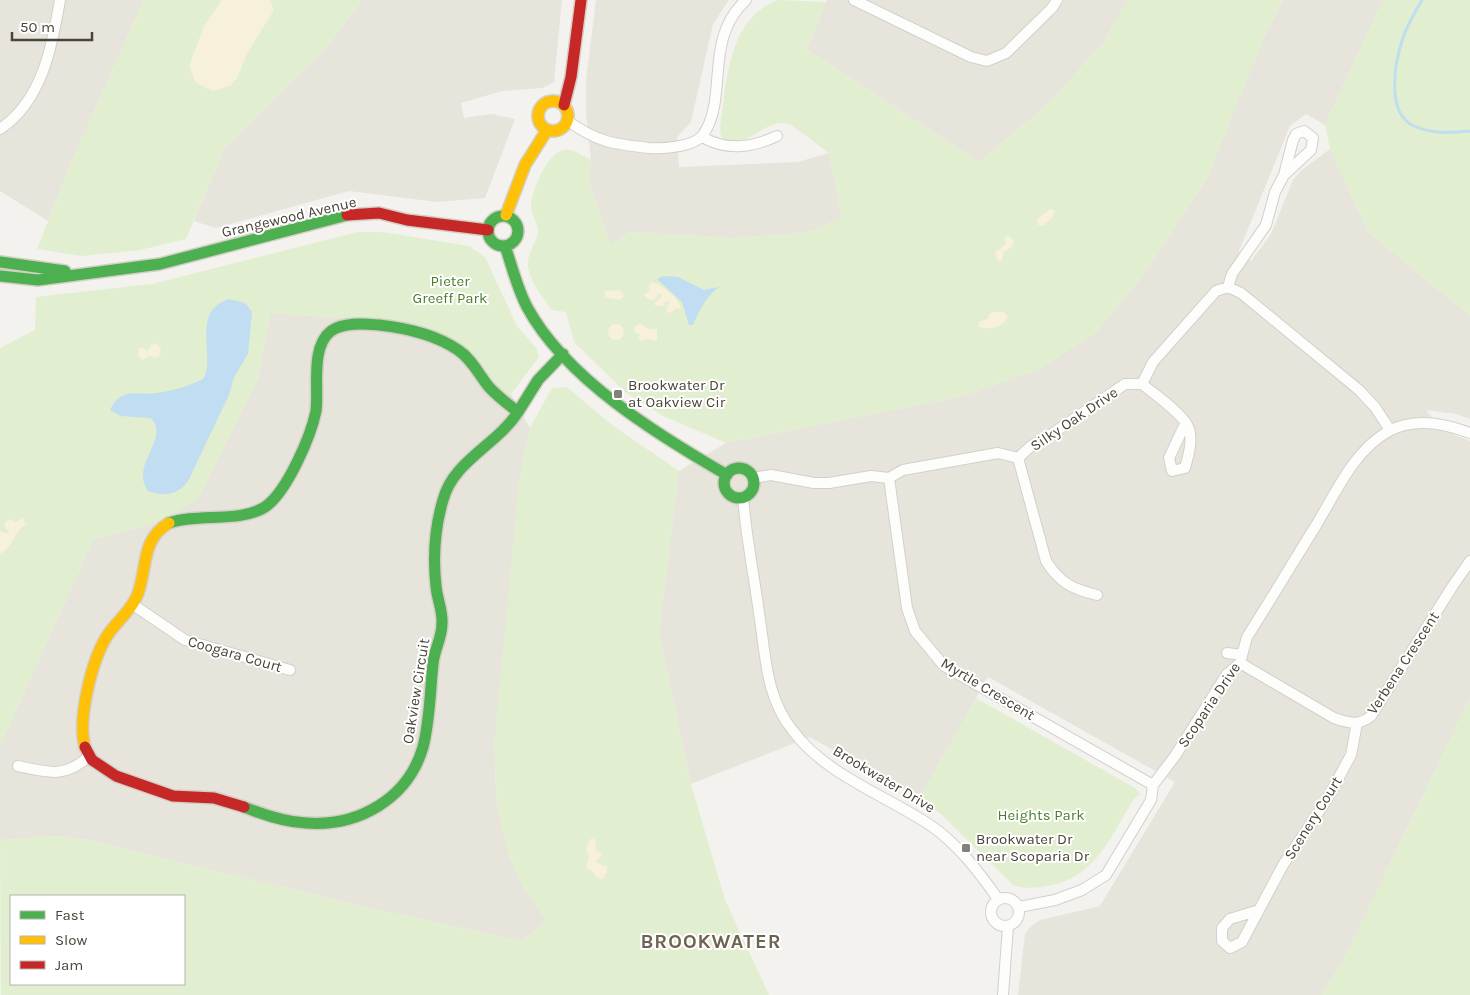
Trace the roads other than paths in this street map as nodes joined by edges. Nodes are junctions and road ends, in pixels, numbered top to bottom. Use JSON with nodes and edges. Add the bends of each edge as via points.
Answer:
{"nodes":[{"id":1,"x":60,"y":0,"type":"edge"},
{"id":2,"x":582,"y":0,"type":"edge"},
{"id":3,"x":746,"y":0,"type":"edge"},
{"id":4,"x":854,"y":0,"type":"edge"},
{"id":5,"x":1057,"y":0,"type":"edge"},
{"id":6,"x":564,"y":105,"type":"junction"},
{"id":7,"x":568,"y":121,"type":"junction"},
{"id":8,"x":0,"y":129,"type":"edge"},
{"id":9,"x":547,"y":130,"type":"junction"},
{"id":10,"x":702,"y":136,"type":"junction"},
{"id":11,"x":777,"y":136,"type":"dead end"},
{"id":12,"x":1284,"y":175,"type":"dead end"},
{"id":13,"x":506,"y":216,"type":"junction"},
{"id":14,"x":488,"y":230,"type":"junction"},
{"id":15,"x":505,"y":246,"type":"junction"},
{"id":16,"x":0,"y":262,"type":"edge"},
{"id":17,"x":98,"y":272,"type":"junction"},
{"id":18,"x":0,"y":276,"type":"edge"},
{"id":19,"x":1228,"y":287,"type":"junction"},
{"id":20,"x":563,"y":354,"type":"junction"},
{"id":21,"x":1142,"y":384,"type":"junction"},
{"id":22,"x":518,"y":412,"type":"junction"},
{"id":23,"x":1185,"y":424,"type":"dead end"},
{"id":24,"x":1390,"y":430,"type":"junction"},
{"id":25,"x":1470,"y":433,"type":"edge"},
{"id":26,"x":1018,"y":458,"type":"junction"},
{"id":27,"x":727,"y":475,"type":"junction"},
{"id":28,"x":753,"y":478,"type":"junction"},
{"id":29,"x":889,"y":478,"type":"junction"},
{"id":30,"x":743,"y":497,"type":"junction"},
{"id":31,"x":1470,"y":561,"type":"edge"},
{"id":32,"x":1097,"y":595,"type":"dead end"},
{"id":33,"x":132,"y":604,"type":"junction"},
{"id":34,"x":1228,"y":653,"type":"dead end"},
{"id":35,"x":1241,"y":659,"type":"junction"},
{"id":36,"x":290,"y":670,"type":"dead end"},
{"id":37,"x":1357,"y":723,"type":"junction"},
{"id":38,"x":88,"y":757,"type":"junction"},
{"id":39,"x":18,"y":766,"type":"dead end"},
{"id":40,"x":1153,"y":785,"type":"junction"},
{"id":41,"x":998,"y":900,"type":"junction"},
{"id":42,"x":1019,"y":907,"type":"junction"},
{"id":43,"x":1259,"y":910,"type":"dead end"},
{"id":44,"x":1008,"y":926,"type":"junction"},
{"id":45,"x":1003,"y":995,"type":"edge"}],
"edges":[{"from":1,"to":8,"type":"street","via":[[53,41],[41,75],[26,106]]},
{"from":2,"to":6,"type":"street"},
{"from":3,"to":10,"type":"street","via":[[729,22],[722,41],[713,102]]},
{"from":4,"to":5,"type":"street","via":[[971,57],[986,61],[1006,53]]},
{"from":6,"to":7,"type":"street"},
{"from":6,"to":9,"type":"street","via":[[554,101],[541,107],[539,120]]},
{"from":7,"to":9,"type":"street","via":[[561,129]]},
{"from":7,"to":10,"type":"street","via":[[595,139],[619,145],[660,149],[686,145]]},
{"from":9,"to":13,"type":"street","via":[[525,165]]},
{"from":10,"to":11,"type":"street","via":[[723,146],[757,145]]},
{"from":12,"to":19,"type":"street","via":[[1275,192],[1266,225],[1232,274]]},
{"from":13,"to":14,"type":"street","via":[[492,220]]},
{"from":13,"to":15,"type":"street","via":[[515,221],[519,230],[515,240]]},
{"from":14,"to":15,"type":"street","via":[[493,242]]},
{"from":14,"to":17,"type":"street","name":"Grangewood Avenue","via":[[407,220],[379,213],[349,216],[160,264]]},
{"from":15,"to":20,"type":"street","via":[[524,300]]},
{"from":16,"to":17,"type":"street","name":"Grangewood Avenue"},
{"from":17,"to":18,"type":"street","name":"Grangewood Avenue","via":[[38,280]]},
{"from":19,"to":21,"type":"street","via":[[1216,291],[1153,362]]},
{"from":19,"to":24,"type":"street","via":[[1241,294],[1359,390]]},
{"from":20,"to":22,"type":"street","name":"Oakview Circuit","via":[[538,380]]},
{"from":20,"to":27,"type":"street","via":[[618,406]]},
{"from":21,"to":23,"type":"street"},
{"from":21,"to":26,"type":"street","name":"Silky Oak Drive","via":[[1125,384]]},
{"from":22,"to":33,"type":"street","via":[[490,388],[462,353],[444,340],[394,327],[356,324],[334,329],[326,336],[321,348],[316,409],[302,451],[273,501],[260,511],[240,515],[188,515],[164,524],[149,540],[142,561],[139,589]]},
{"from":22,"to":38,"type":"street","name":"Oakview Circuit","via":[[506,429],[446,487],[441,506],[436,568],[442,628],[433,659],[423,748],[416,767],[395,794],[378,808],[352,821],[329,825],[302,823],[262,815],[226,800],[167,794],[110,775]]},
{"from":24,"to":25,"type":"street","name":"Scoparia Drive","via":[[1432,422]]},
{"from":24,"to":35,"type":"street","name":"Scoparia Drive","via":[[1361,453],[1351,468],[1247,638]]},
{"from":26,"to":29,"type":"street","name":"Silky Oak Drive","via":[[998,453],[903,470]]},
{"from":26,"to":32,"type":"street","via":[[1046,560],[1055,575],[1074,589]]},
{"from":27,"to":28,"type":"street","via":[[734,469],[744,469]]},
{"from":27,"to":30,"type":"street","via":[[728,492],[735,497]]},
{"from":28,"to":29,"type":"street","name":"Silky Oak Drive","via":[[771,475],[814,483],[871,476]]},
{"from":28,"to":30,"type":"street","via":[[752,492]]},
{"from":29,"to":40,"type":"street","name":"Myrtle Crescent","via":[[907,608],[914,632],[929,651],[944,666]]},
{"from":30,"to":41,"type":"street","name":"Brookwater Drive","via":[[766,672],[781,713],[793,732],[822,759],[931,826],[953,844],[977,869]]},
{"from":31,"to":37,"type":"street","name":"Verbena Crescent","via":[[1371,716]]},
{"from":33,"to":36,"type":"street","name":"Coogara Court","via":[[186,640]]},
{"from":33,"to":38,"type":"street","via":[[114,625],[97,658],[81,728]]},
{"from":34,"to":35,"type":"street"},
{"from":35,"to":37,"type":"street","name":"Verbena Crescent","via":[[1334,718],[1348,724]]},
{"from":35,"to":40,"type":"street","name":"Scoparia Drive","via":[[1227,674]]},
{"from":37,"to":43,"type":"street","name":"Scenery Court","via":[[1347,763],[1326,802],[1283,865]]},
{"from":38,"to":39,"type":"street","via":[[79,766],[50,774]]},
{"from":40,"to":42,"type":"street","name":"Scoparia Drive","via":[[1151,800],[1106,875],[1082,890]]},
{"from":41,"to":42,"type":"street","via":[[1011,899]]},
{"from":41,"to":44,"type":"street","via":[[990,910],[992,919],[999,925]]},
{"from":42,"to":44,"type":"street","via":[[1018,918]]},
{"from":44,"to":45,"type":"street"}]}
